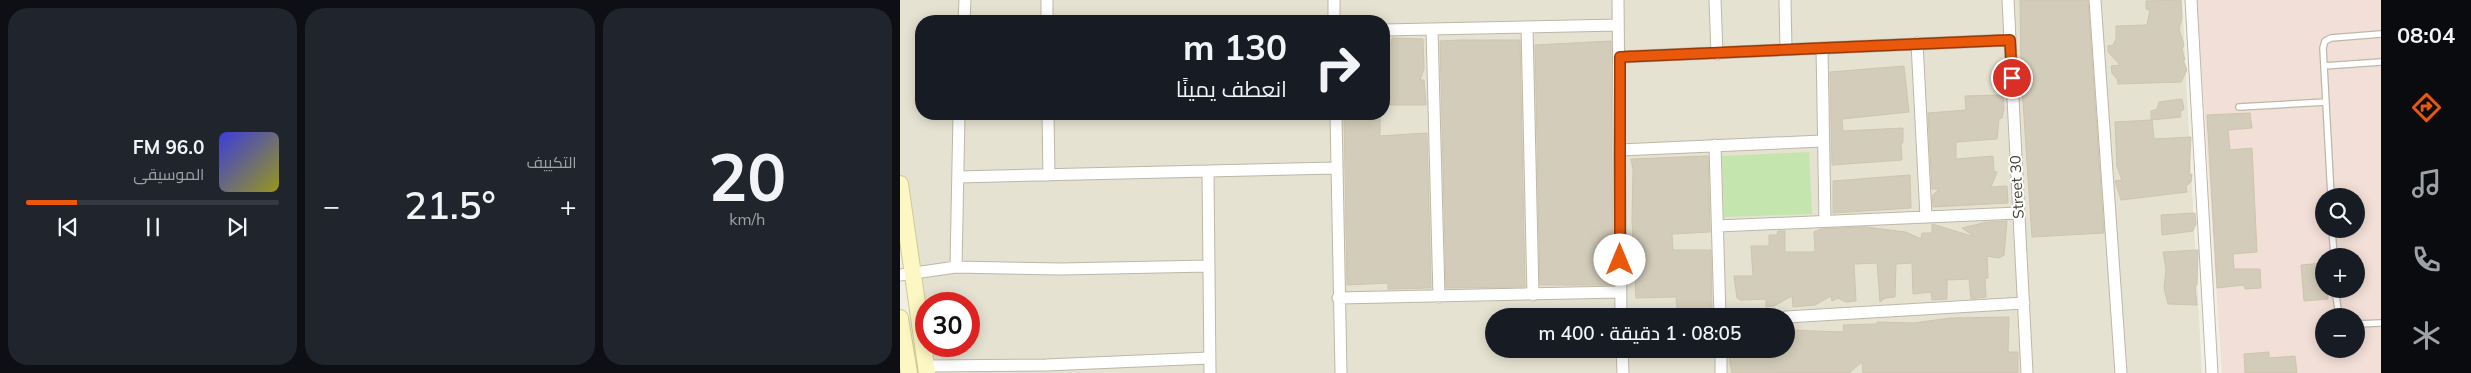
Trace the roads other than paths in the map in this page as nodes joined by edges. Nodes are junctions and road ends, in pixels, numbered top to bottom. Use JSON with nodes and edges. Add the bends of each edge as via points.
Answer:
{"nodes":[{"id":1,"x":965,"y":0,"type":"edge"},
{"id":2,"x":1047,"y":0,"type":"edge"},
{"id":3,"x":1334,"y":0,"type":"edge"},
{"id":4,"x":1618,"y":0,"type":"edge"},
{"id":5,"x":1715,"y":0,"type":"edge"},
{"id":6,"x":1785,"y":0,"type":"edge"},
{"id":7,"x":2008,"y":0,"type":"edge"},
{"id":8,"x":2095,"y":0,"type":"edge"},
{"id":9,"x":2191,"y":0,"type":"edge"},
{"id":10,"x":964,"y":15,"type":"edge"},
{"id":11,"x":1047,"y":15,"type":"edge"},
{"id":12,"x":1334,"y":15,"type":"edge"},
{"id":13,"x":1618,"y":25,"type":"junction"},
{"id":14,"x":1527,"y":27,"type":"junction"},
{"id":15,"x":1432,"y":29,"type":"junction"},
{"id":16,"x":1390,"y":30,"type":"edge"},
{"id":17,"x":2381,"y":34,"type":"edge"},
{"id":18,"x":2010,"y":40,"type":"junction"},
{"id":19,"x":1917,"y":43,"type":"junction"},
{"id":20,"x":1822,"y":48,"type":"junction"},
{"id":21,"x":1786,"y":49,"type":"junction"},
{"id":22,"x":1717,"y":54,"type":"junction"},
{"id":23,"x":1620,"y":57,"type":"junction"},
{"id":24,"x":2381,"y":62,"type":"edge"},
{"id":25,"x":2324,"y":66,"type":"junction"},
{"id":26,"x":2326,"y":102,"type":"junction"},
{"id":27,"x":2238,"y":107,"type":"dead end"},
{"id":28,"x":959,"y":120,"type":"edge"},
{"id":29,"x":1048,"y":120,"type":"edge"},
{"id":30,"x":1336,"y":120,"type":"edge"},
{"id":31,"x":1822,"y":142,"type":"junction"},
{"id":32,"x":1715,"y":145,"type":"junction"},
{"id":33,"x":1620,"y":150,"type":"junction"},
{"id":34,"x":1336,"y":168,"type":"junction"},
{"id":35,"x":1208,"y":171,"type":"junction"},
{"id":36,"x":1049,"y":175,"type":"junction"},
{"id":37,"x":958,"y":177,"type":"junction"},
{"id":38,"x":900,"y":184,"type":"edge"},
{"id":39,"x":2331,"y":188,"type":"edge"},
{"id":40,"x":2018,"y":213,"type":"junction"},
{"id":41,"x":1926,"y":217,"type":"junction"},
{"id":42,"x":1825,"y":221,"type":"junction"},
{"id":43,"x":1718,"y":226,"type":"junction"},
{"id":44,"x":1208,"y":266,"type":"junction"},
{"id":45,"x":956,"y":267,"type":"junction"},
{"id":46,"x":906,"y":274,"type":"edge"},
{"id":47,"x":1620,"y":292,"type":"junction"},
{"id":48,"x":1533,"y":295,"type":"junction"},
{"id":49,"x":1439,"y":297,"type":"junction"},
{"id":50,"x":1338,"y":298,"type":"junction"},
{"id":51,"x":2024,"y":303,"type":"junction"},
{"id":52,"x":1621,"y":308,"type":"edge"},
{"id":53,"x":1720,"y":308,"type":"edge"},
{"id":54,"x":1795,"y":316,"type":"edge"},
{"id":55,"x":900,"y":318,"type":"edge"},
{"id":56,"x":2381,"y":323,"type":"edge"},
{"id":57,"x":2365,"y":324,"type":"edge"},
{"id":58,"x":1209,"y":358,"type":"junction"},
{"id":59,"x":1622,"y":358,"type":"edge"},
{"id":60,"x":1721,"y":358,"type":"edge"},
{"id":61,"x":927,"y":369,"type":"edge"},
{"id":62,"x":909,"y":373,"type":"edge"},
{"id":63,"x":1210,"y":373,"type":"edge"},
{"id":64,"x":1341,"y":373,"type":"edge"},
{"id":65,"x":1623,"y":373,"type":"edge"},
{"id":66,"x":1721,"y":373,"type":"edge"},
{"id":67,"x":2027,"y":373,"type":"edge"},
{"id":68,"x":2121,"y":373,"type":"edge"},
{"id":69,"x":2212,"y":373,"type":"edge"}],
"edges":[{"from":1,"to":10,"type":"street"},
{"from":2,"to":11,"type":"street"},
{"from":3,"to":12,"type":"street"},
{"from":4,"to":13,"type":"street"},
{"from":5,"to":22,"type":"street"},
{"from":6,"to":21,"type":"street"},
{"from":7,"to":18,"type":"street","name":"Street 30"},
{"from":8,"to":68,"type":"street"},
{"from":9,"to":69,"type":"street"},
{"from":13,"to":14,"type":"street"},
{"from":13,"to":23,"type":"street"},
{"from":14,"to":15,"type":"street"},
{"from":14,"to":48,"type":"street"},
{"from":15,"to":16,"type":"street"},
{"from":15,"to":49,"type":"street"},
{"from":17,"to":25,"type":"lane","via":[[2325,41]]},
{"from":18,"to":19,"type":"street"},
{"from":18,"to":40,"type":"street","name":"Street 30"},
{"from":19,"to":20,"type":"street"},
{"from":19,"to":41,"type":"street"},
{"from":20,"to":21,"type":"street"},
{"from":20,"to":31,"type":"street"},
{"from":21,"to":22,"type":"street"},
{"from":22,"to":23,"type":"street"},
{"from":23,"to":33,"type":"street"},
{"from":24,"to":25,"type":"lane"},
{"from":25,"to":26,"type":"lane"},
{"from":26,"to":27,"type":"lane"},
{"from":26,"to":39,"type":"lane"},
{"from":28,"to":37,"type":"street"},
{"from":29,"to":36,"type":"street"},
{"from":30,"to":34,"type":"street"},
{"from":31,"to":32,"type":"street"},
{"from":31,"to":42,"type":"street"},
{"from":32,"to":33,"type":"street"},
{"from":32,"to":43,"type":"street"},
{"from":33,"to":47,"type":"street"},
{"from":34,"to":35,"type":"street"},
{"from":34,"to":50,"type":"street"},
{"from":35,"to":36,"type":"street"},
{"from":35,"to":44,"type":"street"},
{"from":36,"to":37,"type":"street"},
{"from":37,"to":45,"type":"street"},
{"from":38,"to":46,"type":"main road"},
{"from":40,"to":41,"type":"street"},
{"from":40,"to":51,"type":"street","name":"Street 30"},
{"from":41,"to":42,"type":"street"},
{"from":42,"to":43,"type":"street"},
{"from":43,"to":53,"type":"street"},
{"from":44,"to":45,"type":"street"},
{"from":44,"to":58,"type":"street"},
{"from":45,"to":46,"type":"street"},
{"from":46,"to":61,"type":"main road"},
{"from":47,"to":48,"type":"street"},
{"from":47,"to":52,"type":"street"},
{"from":48,"to":49,"type":"street"},
{"from":49,"to":50,"type":"street"},
{"from":50,"to":64,"type":"street"},
{"from":51,"to":54,"type":"street"},
{"from":51,"to":67,"type":"street","name":"Street 30"},
{"from":55,"to":62,"type":"main road"},
{"from":56,"to":57,"type":"lane"},
{"from":58,"to":61,"type":"street"},
{"from":58,"to":63,"type":"street"},
{"from":59,"to":65,"type":"street"},
{"from":60,"to":66,"type":"street"}]}
